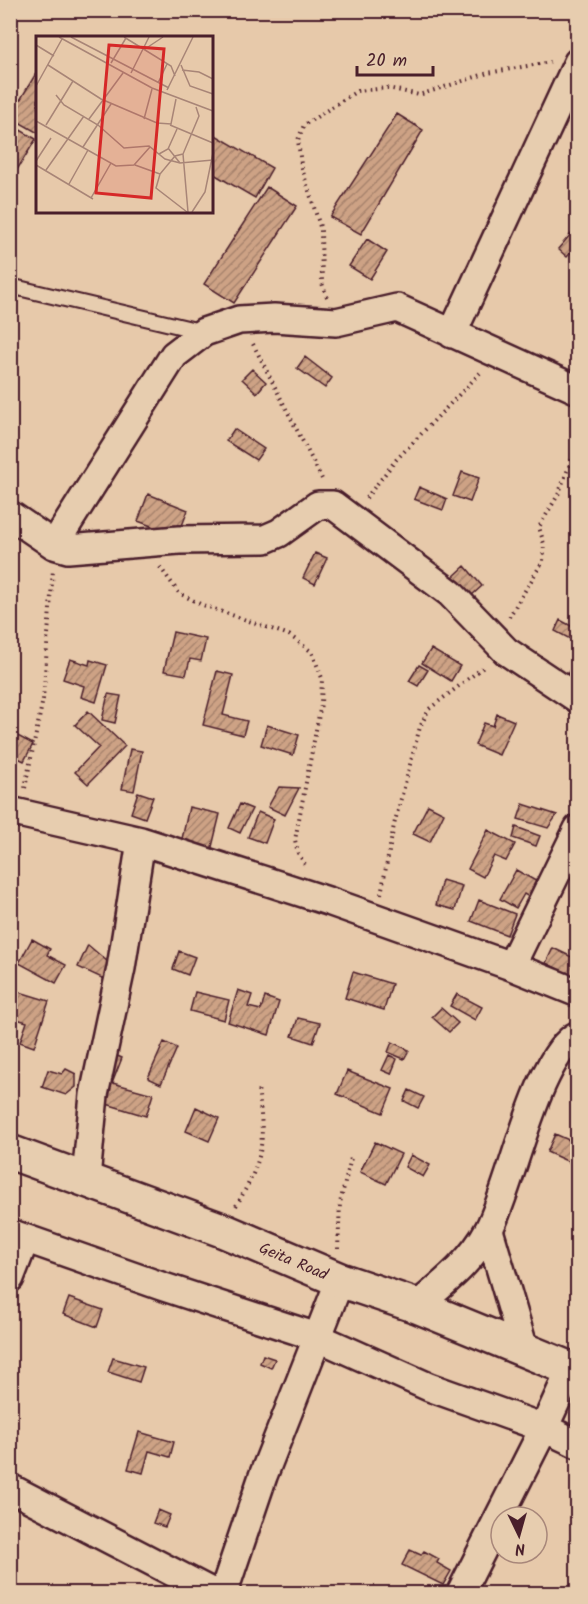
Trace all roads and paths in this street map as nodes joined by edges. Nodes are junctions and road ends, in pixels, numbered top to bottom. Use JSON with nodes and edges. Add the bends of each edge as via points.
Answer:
{"nodes":[{"id":1,"x":567,"y":62,"type":"edge"},
{"id":2,"x":10,"y":286,"type":"edge"},
{"id":3,"x":240,"y":320,"type":"junction"},
{"id":4,"x":336,"y":322,"type":"junction"},
{"id":5,"x":204,"y":332,"type":"junction"},
{"id":6,"x":452,"y":334,"type":"junction"},
{"id":7,"x":500,"y":353,"type":"junction"},
{"id":8,"x":578,"y":390,"type":"edge"},
{"id":9,"x":578,"y":443,"type":"edge"},
{"id":10,"x":341,"y":511,"type":"junction"},
{"id":11,"x":10,"y":515,"type":"edge"},
{"id":12,"x":148,"y":542,"type":"junction"},
{"id":13,"x":54,"y":545,"type":"junction"},
{"id":14,"x":501,"y":646,"type":"junction"},
{"id":15,"x":578,"y":699,"type":"edge"},
{"id":16,"x":15,"y":812,"type":"edge"},
{"id":17,"x":578,"y":829,"type":"edge"},
{"id":18,"x":141,"y":841,"type":"junction"},
{"id":19,"x":331,"y":902,"type":"junction"},
{"id":20,"x":376,"y":918,"type":"junction"},
{"id":21,"x":511,"y":966,"type":"junction"},
{"id":22,"x":578,"y":993,"type":"edge"},
{"id":23,"x":578,"y":1035,"type":"edge"},
{"id":24,"x":258,"y":1088,"type":"dead end"},
{"id":25,"x":10,"y":1152,"type":"edge"},
{"id":26,"x":351,"y":1158,"type":"dead end"},
{"id":27,"x":86,"y":1178,"type":"junction"},
{"id":28,"x":222,"y":1230,"type":"junction"},
{"id":29,"x":489,"y":1230,"type":"junction"},
{"id":30,"x":18,"y":1236,"type":"edge"},
{"id":31,"x":10,"y":1278,"type":"edge"},
{"id":32,"x":340,"y":1280,"type":"junction"},
{"id":33,"x":417,"y":1306,"type":"junction"},
{"id":34,"x":317,"y":1337,"type":"junction"},
{"id":35,"x":524,"y":1349,"type":"junction"},
{"id":36,"x":574,"y":1370,"type":"edge"},
{"id":37,"x":544,"y":1428,"type":"junction"},
{"id":38,"x":578,"y":1444,"type":"edge"},
{"id":39,"x":10,"y":1488,"type":"edge"},
{"id":40,"x":206,"y":1591,"type":"edge"},
{"id":41,"x":460,"y":1593,"type":"edge"}],
"edges":[{"from":1,"to":4,"type":"path","via":[[488,73],[419,95],[388,88],[357,91],[304,125],[298,140],[301,165],[321,230],[322,283]]},
{"from":1,"to":6,"type":"street"},
{"from":2,"to":5,"type":"lane"},
{"from":3,"to":4,"type":"street"},
{"from":3,"to":5,"type":"street"},
{"from":3,"to":10,"type":"path"},
{"from":4,"to":6,"type":"street","via":[[397,308]]},
{"from":5,"to":13,"type":"street","via":[[174,355]]},
{"from":6,"to":7,"type":"street"},
{"from":7,"to":8,"type":"street"},
{"from":7,"to":10,"type":"path"},
{"from":9,"to":14,"type":"path","via":[[558,495],[539,527],[543,561],[514,606]]},
{"from":10,"to":12,"type":"street","via":[[318,505],[265,539]]},
{"from":10,"to":14,"type":"street","via":[[450,592]]},
{"from":11,"to":13,"type":"street"},
{"from":12,"to":13,"type":"street","via":[[76,549]]},
{"from":12,"to":19,"type":"path","via":[[179,593],[289,635],[312,652],[322,678],[321,704],[295,840],[305,865]]},
{"from":13,"to":16,"type":"path","via":[[44,699]]},
{"from":14,"to":15,"type":"street"},
{"from":14,"to":20,"type":"path","via":[[429,709],[420,727],[394,825]]},
{"from":16,"to":18,"type":"street"},
{"from":17,"to":21,"type":"street"},
{"from":18,"to":19,"type":"street"},
{"from":18,"to":27,"type":"street","via":[[121,968],[94,1095]]},
{"from":19,"to":20,"type":"street"},
{"from":20,"to":21,"type":"street"},
{"from":21,"to":22,"type":"street"},
{"from":23,"to":29,"type":"street","via":[[559,1052],[547,1071]]},
{"from":24,"to":28,"type":"path","via":[[263,1125],[259,1160]]},
{"from":25,"to":27,"type":"highway","name":"Geita Road"},
{"from":26,"to":32,"type":"path","via":[[338,1222]]},
{"from":27,"to":28,"type":"highway","name":"Geita Road"},
{"from":28,"to":32,"type":"highway","name":"Geita Road"},
{"from":29,"to":33,"type":"street","via":[[461,1268]]},
{"from":29,"to":35,"type":"street"},
{"from":30,"to":31,"type":"street"},
{"from":30,"to":34,"type":"street"},
{"from":32,"to":33,"type":"highway","name":"Geita Road"},
{"from":32,"to":34,"type":"street"},
{"from":33,"to":35,"type":"highway","name":"Geita Road"},
{"from":34,"to":37,"type":"street","via":[[429,1387]]},
{"from":34,"to":40,"type":"street","via":[[263,1476]]},
{"from":35,"to":36,"type":"highway","name":"Geita Road"},
{"from":36,"to":37,"type":"street"},
{"from":37,"to":38,"type":"street"},
{"from":37,"to":41,"type":"street"},
{"from":39,"to":40,"type":"street"}]}
